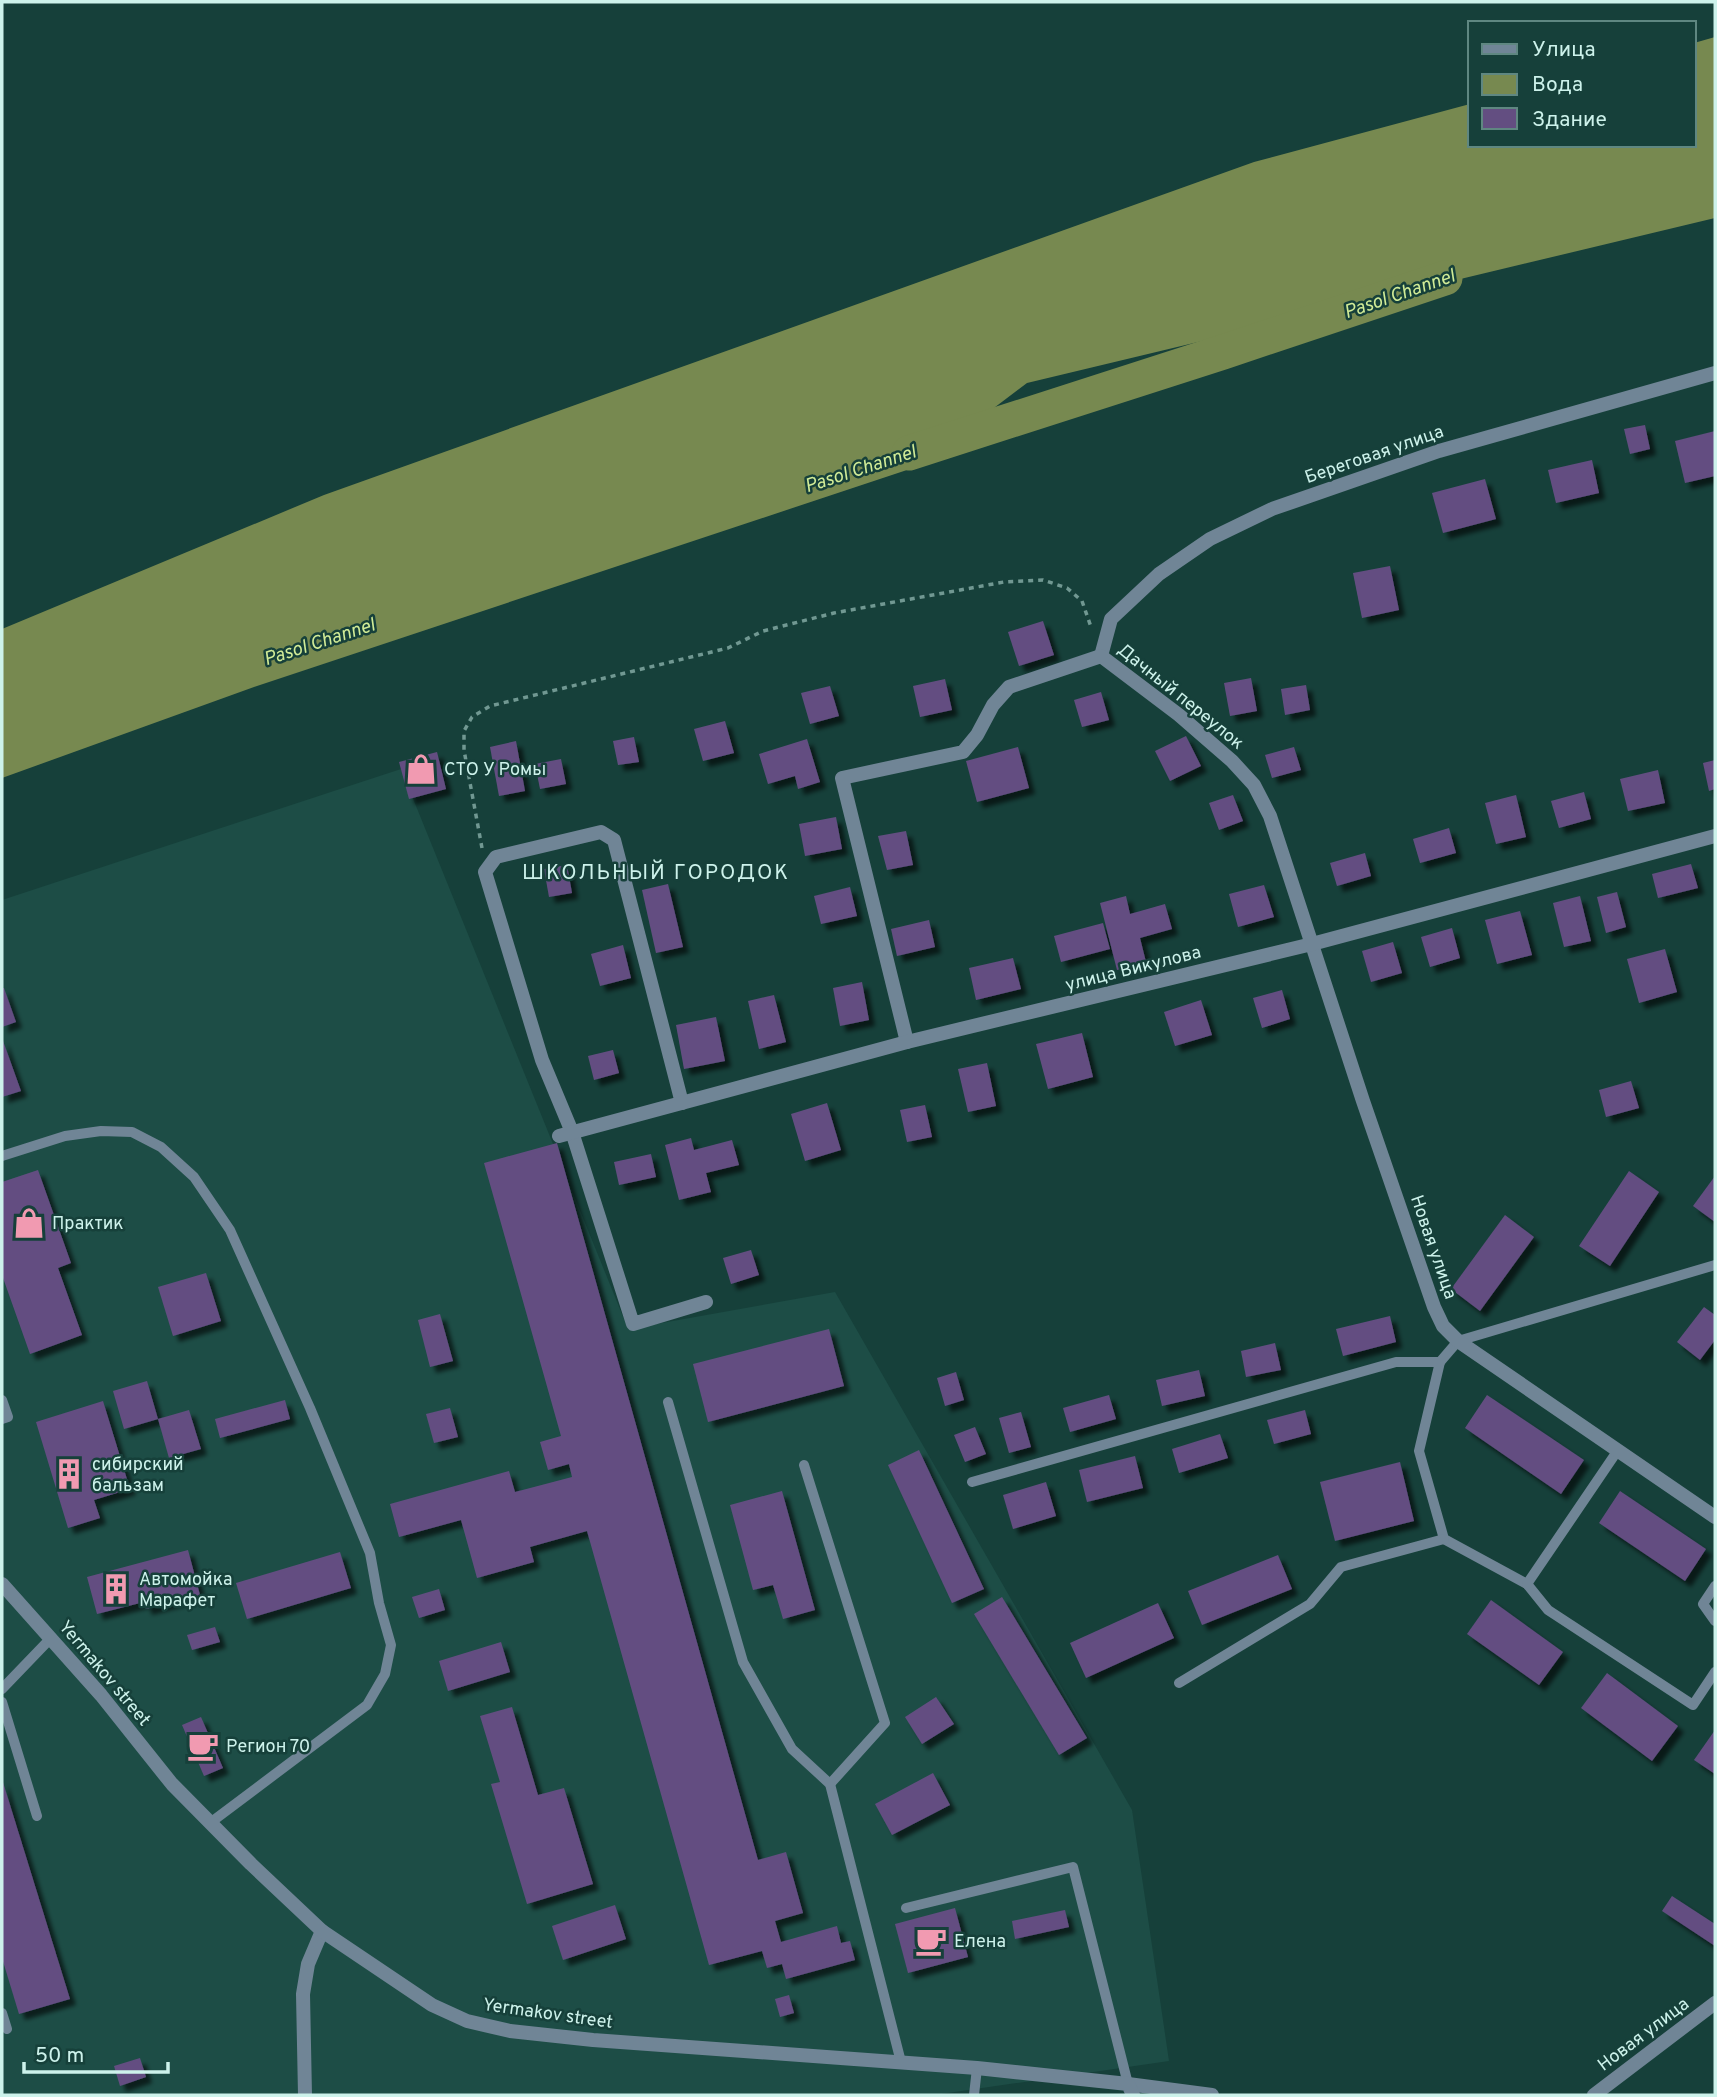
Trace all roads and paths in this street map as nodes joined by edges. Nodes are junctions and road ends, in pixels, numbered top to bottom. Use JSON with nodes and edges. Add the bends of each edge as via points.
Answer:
{"nodes":[{"id":1,"x":1715,"y":373,"type":"edge"},
{"id":2,"x":1101,"y":656,"type":"junction"},
{"id":3,"x":1715,"y":836,"type":"edge"},
{"id":4,"x":485,"y":872,"type":"junction"},
{"id":5,"x":1312,"y":944,"type":"junction"},
{"id":6,"x":907,"y":1042,"type":"junction"},
{"id":7,"x":682,"y":1103,"type":"junction"},
{"id":8,"x":566,"y":1134,"type":"junction"},
{"id":9,"x":2,"y":1156,"type":"edge"},
{"id":10,"x":1715,"y":1265,"type":"edge"},
{"id":11,"x":706,"y":1302,"type":"dead end"},
{"id":12,"x":1458,"y":1341,"type":"junction"},
{"id":13,"x":1440,"y":1362,"type":"junction"},
{"id":14,"x":2,"y":1400,"type":"edge"},
{"id":15,"x":667,"y":1402,"type":"dead end"},
{"id":16,"x":2,"y":1419,"type":"edge"},
{"id":17,"x":1618,"y":1450,"type":"junction"},
{"id":18,"x":804,"y":1465,"type":"dead end"},
{"id":19,"x":972,"y":1482,"type":"dead end"},
{"id":20,"x":1715,"y":1517,"type":"edge"},
{"id":21,"x":1444,"y":1539,"type":"junction"},
{"id":22,"x":2,"y":1584,"type":"edge"},
{"id":23,"x":1527,"y":1584,"type":"junction"},
{"id":24,"x":1715,"y":1586,"type":"edge"},
{"id":25,"x":1715,"y":1621,"type":"edge"},
{"id":26,"x":51,"y":1638,"type":"junction"},
{"id":27,"x":1715,"y":1672,"type":"edge"},
{"id":28,"x":1178,"y":1683,"type":"dead end"},
{"id":29,"x":2,"y":1689,"type":"edge"},
{"id":30,"x":2,"y":1702,"type":"edge"},
{"id":31,"x":830,"y":1784,"type":"junction"},
{"id":32,"x":37,"y":1816,"type":"dead end"},
{"id":33,"x":210,"y":1823,"type":"junction"},
{"id":34,"x":906,"y":1908,"type":"dead end"},
{"id":35,"x":322,"y":1931,"type":"junction"},
{"id":36,"x":1715,"y":2003,"type":"edge"},
{"id":37,"x":2,"y":2013,"type":"edge"},
{"id":38,"x":7,"y":2029,"type":"dead end"},
{"id":39,"x":901,"y":2062,"type":"junction"},
{"id":40,"x":977,"y":2068,"type":"junction"},
{"id":41,"x":1130,"y":2090,"type":"edge"},
{"id":42,"x":305,"y":2095,"type":"edge"},
{"id":43,"x":974,"y":2095,"type":"edge"},
{"id":44,"x":1212,"y":2095,"type":"edge"},
{"id":45,"x":1594,"y":2095,"type":"edge"}],
"edges":[{"from":1,"to":2,"type":"street","name":"Береговая улица","via":[[1440,451],[1272,509],[1210,539],[1159,574],[1111,619]]},
{"from":2,"to":4,"type":"path","via":[[1082,601],[1067,588],[1043,580],[1004,582],[834,613],[763,631],[728,648],[490,706],[472,717],[464,731]]},
{"from":2,"to":5,"type":"street","name":"Дачный переулок","via":[[1179,715],[1254,785],[1270,816]]},
{"from":2,"to":6,"type":"street","name":"Дачный переулок","via":[[1009,687],[963,752],[842,778]]},
{"from":3,"to":5,"type":"street","name":"улица Викулова"},
{"from":4,"to":7,"type":"street","via":[[496,857],[601,832],[614,840]]},
{"from":4,"to":8,"type":"street"},
{"from":5,"to":6,"type":"street","name":"улица Викулова"},
{"from":5,"to":12,"type":"street","name":"Новая улица","via":[[1434,1307],[1443,1326]]},
{"from":6,"to":7,"type":"street","name":"улица Викулова"},
{"from":7,"to":8,"type":"street","name":"улица Викулова"},
{"from":8,"to":11,"type":"street","via":[[633,1324]]},
{"from":9,"to":33,"type":"lane","via":[[65,1136],[101,1130],[132,1132],[161,1146],[194,1177],[230,1230],[370,1553],[391,1645],[385,1674],[373,1695],[367,1705]]},
{"from":10,"to":12,"type":"lane"},
{"from":12,"to":13,"type":"lane"},
{"from":12,"to":17,"type":"street","name":"Новая улица"},
{"from":13,"to":19,"type":"lane","via":[[1396,1362]]},
{"from":13,"to":21,"type":"lane","via":[[1419,1451]]},
{"from":14,"to":16,"type":"lane","via":[[8,1417]]},
{"from":15,"to":31,"type":"lane","via":[[743,1662],[792,1749]]},
{"from":17,"to":20,"type":"street","name":"Новая улица"},
{"from":17,"to":23,"type":"lane"},
{"from":18,"to":31,"type":"lane","via":[[885,1723]]},
{"from":21,"to":23,"type":"lane"},
{"from":21,"to":28,"type":"lane","via":[[1341,1567],[1310,1604]]},
{"from":22,"to":26,"type":"street","name":"Yermakov street"},
{"from":23,"to":27,"type":"lane","via":[[1548,1611],[1693,1705]]},
{"from":24,"to":25,"type":"lane","via":[[1703,1604]]},
{"from":26,"to":29,"type":"lane"},
{"from":26,"to":33,"type":"street","name":"Yermakov street"},
{"from":30,"to":32,"type":"lane"},
{"from":31,"to":39,"type":"lane"},
{"from":33,"to":35,"type":"street","name":"Yermakov street"},
{"from":34,"to":41,"type":"lane","via":[[1073,1867]]},
{"from":35,"to":39,"type":"street","name":"Yermakov street","via":[[432,2005],[467,2021],[510,2031]]},
{"from":35,"to":42,"type":"street","via":[[308,1964],[303,1994]]},
{"from":36,"to":45,"type":"street","name":"Новая улица"},
{"from":37,"to":38,"type":"lane"},
{"from":39,"to":40,"type":"street","name":"Yermakov street"},
{"from":40,"to":41,"type":"street","name":"Yermakov street"},
{"from":40,"to":43,"type":"lane"},
{"from":41,"to":44,"type":"street"}]}
